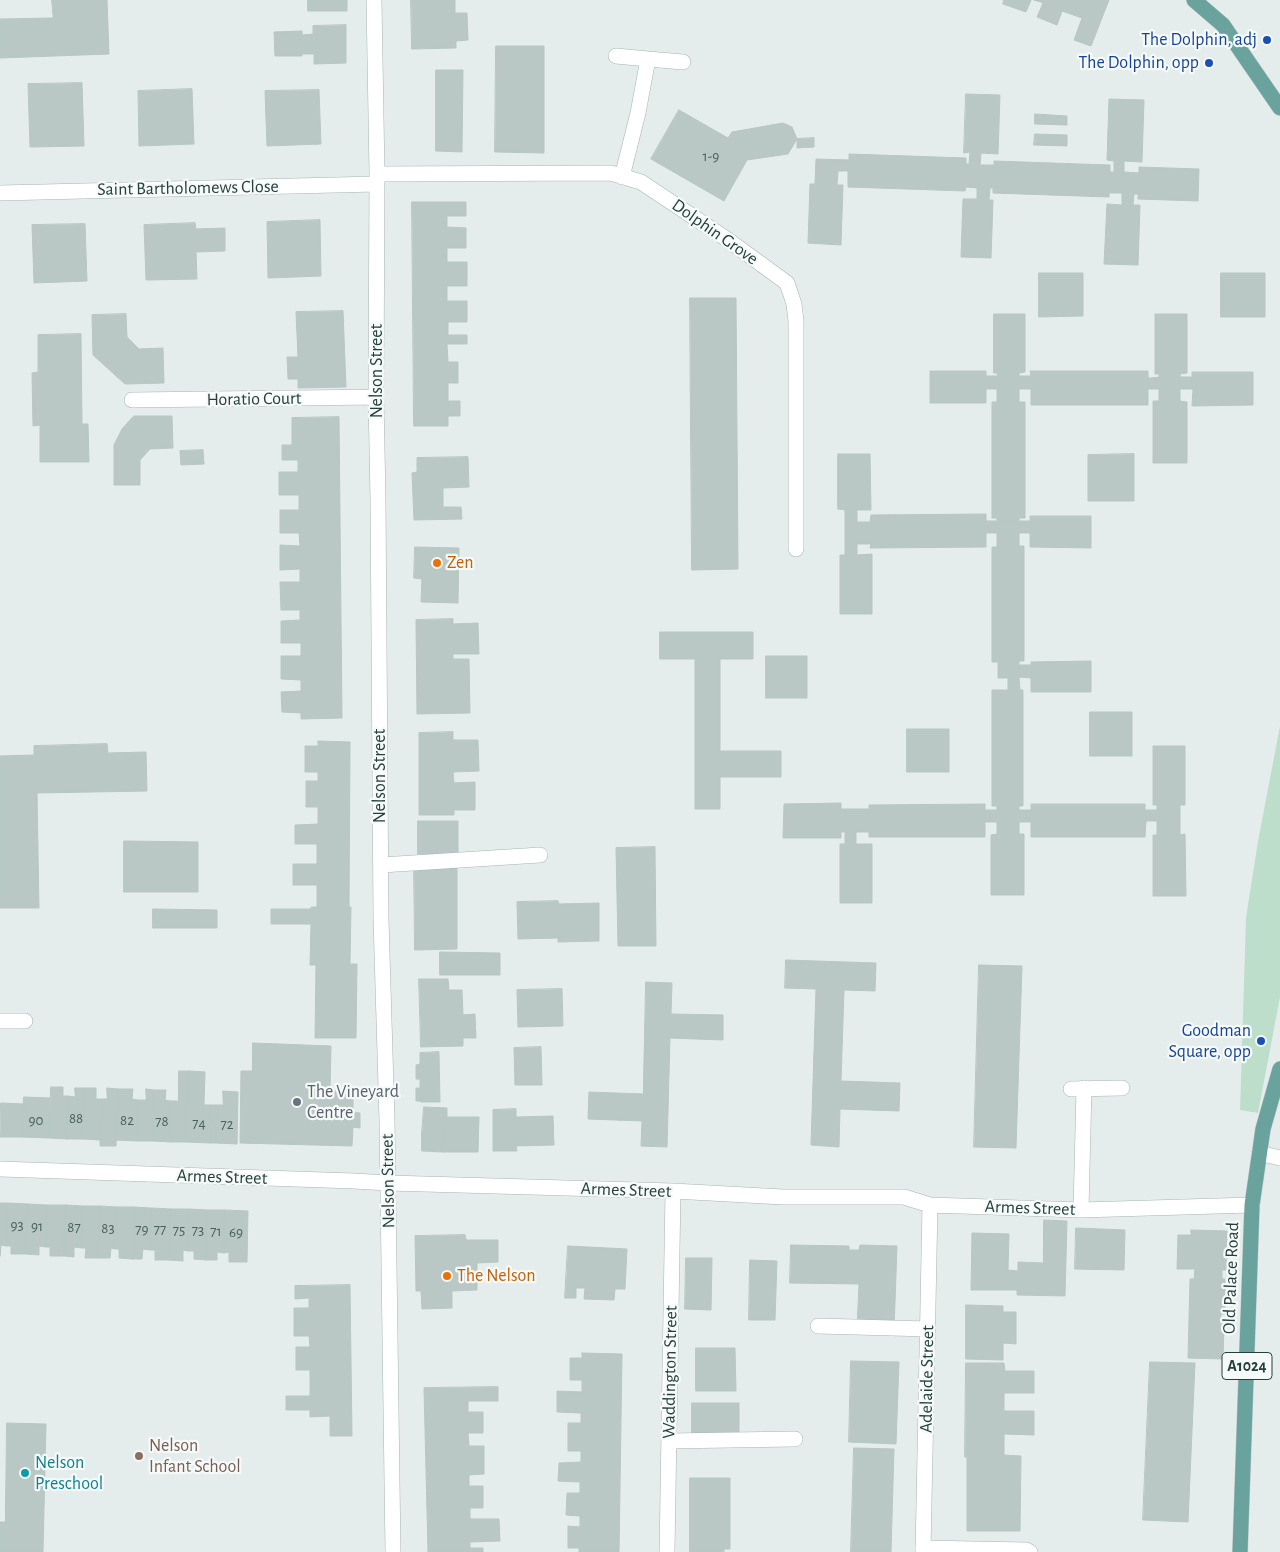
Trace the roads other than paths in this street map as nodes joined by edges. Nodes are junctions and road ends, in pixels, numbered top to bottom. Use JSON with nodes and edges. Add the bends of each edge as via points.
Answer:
{"nodes":[{"id":1,"x":374,"y":0,"type":"edge"},
{"id":2,"x":1194,"y":0,"type":"edge"},
{"id":3,"x":616,"y":56,"type":"dead end"},
{"id":4,"x":648,"y":59,"type":"junction"},
{"id":5,"x":684,"y":62,"type":"dead end"},
{"id":6,"x":1280,"y":108,"type":"edge"},
{"id":7,"x":622,"y":176,"type":"junction"},
{"id":8,"x":377,"y":179,"type":"junction"},
{"id":9,"x":0,"y":192,"type":"edge"},
{"id":10,"x":376,"y":397,"type":"junction"},
{"id":11,"x":132,"y":400,"type":"dead end"},
{"id":12,"x":796,"y":549,"type":"dead end"},
{"id":13,"x":540,"y":855,"type":"dead end"},
{"id":14,"x":381,"y":865,"type":"junction"},
{"id":15,"x":0,"y":1020,"type":"edge"},
{"id":16,"x":25,"y":1021,"type":"dead end"},
{"id":17,"x":1280,"y":1069,"type":"edge"},
{"id":18,"x":1122,"y":1088,"type":"dead end"},
{"id":19,"x":1259,"y":1153,"type":"junction"},
{"id":20,"x":1280,"y":1158,"type":"edge"},
{"id":21,"x":0,"y":1169,"type":"edge"},
{"id":22,"x":388,"y":1184,"type":"junction"},
{"id":23,"x":673,"y":1191,"type":"junction"},
{"id":24,"x":930,"y":1205,"type":"junction"},
{"id":25,"x":1252,"y":1205,"type":"junction"},
{"id":26,"x":1081,"y":1210,"type":"junction"},
{"id":27,"x":818,"y":1326,"type":"dead end"},
{"id":28,"x":928,"y":1329,"type":"junction"},
{"id":29,"x":795,"y":1439,"type":"dead end"},
{"id":30,"x":669,"y":1441,"type":"junction"},
{"id":31,"x":923,"y":1550,"type":"edge"},
{"id":32,"x":393,"y":1552,"type":"edge"},
{"id":33,"x":667,"y":1552,"type":"edge"},
{"id":34,"x":1030,"y":1552,"type":"edge"},
{"id":35,"x":1240,"y":1552,"type":"edge"}],
"edges":[{"from":1,"to":8,"type":"street","name":"Nelson Street"},
{"from":2,"to":6,"type":"main road","via":[[1223,26]]},
{"from":3,"to":4,"type":"street"},
{"from":4,"to":5,"type":"street"},
{"from":4,"to":7,"type":"street"},
{"from":7,"to":8,"type":"street","name":"Dolphin Grove","via":[[611,173]]},
{"from":7,"to":12,"type":"street","name":"Dolphin Grove","via":[[641,182],[670,200],[787,283],[796,321]]},
{"from":8,"to":9,"type":"street","name":"Saint Bartholomews Close"},
{"from":8,"to":10,"type":"street","name":"Nelson Street"},
{"from":10,"to":11,"type":"street","name":"Horatio Court"},
{"from":10,"to":14,"type":"street","name":"Nelson Street"},
{"from":13,"to":14,"type":"street"},
{"from":14,"to":22,"type":"street","name":"Nelson Street"},
{"from":15,"to":16,"type":"street"},
{"from":17,"to":19,"type":"main road","name":"Old Palace Road","number":"A1024"},
{"from":18,"to":26,"type":"street","via":[[1077,1088]]},
{"from":19,"to":20,"type":"street"},
{"from":19,"to":25,"type":"main road","name":"Old Palace Road","number":"A1024"},
{"from":21,"to":22,"type":"street","name":"Armes Street"},
{"from":22,"to":23,"type":"street","name":"Armes Street"},
{"from":22,"to":32,"type":"street","name":"Nelson Street"},
{"from":23,"to":24,"type":"street","name":"Armes Street","via":[[783,1197],[904,1197]]},
{"from":23,"to":30,"type":"street","name":"Waddington Street"},
{"from":24,"to":26,"type":"street","name":"Armes Street"},
{"from":24,"to":28,"type":"street","name":"Adelaide Street"},
{"from":25,"to":26,"type":"street","name":"Armes Street"},
{"from":25,"to":35,"type":"main road","name":"Old Palace Road","number":"A1024"},
{"from":27,"to":28,"type":"street"},
{"from":28,"to":31,"type":"street","name":"Adelaide Street"},
{"from":29,"to":30,"type":"street"},
{"from":30,"to":33,"type":"street","name":"Waddington Street"},
{"from":31,"to":34,"type":"street"}]}
